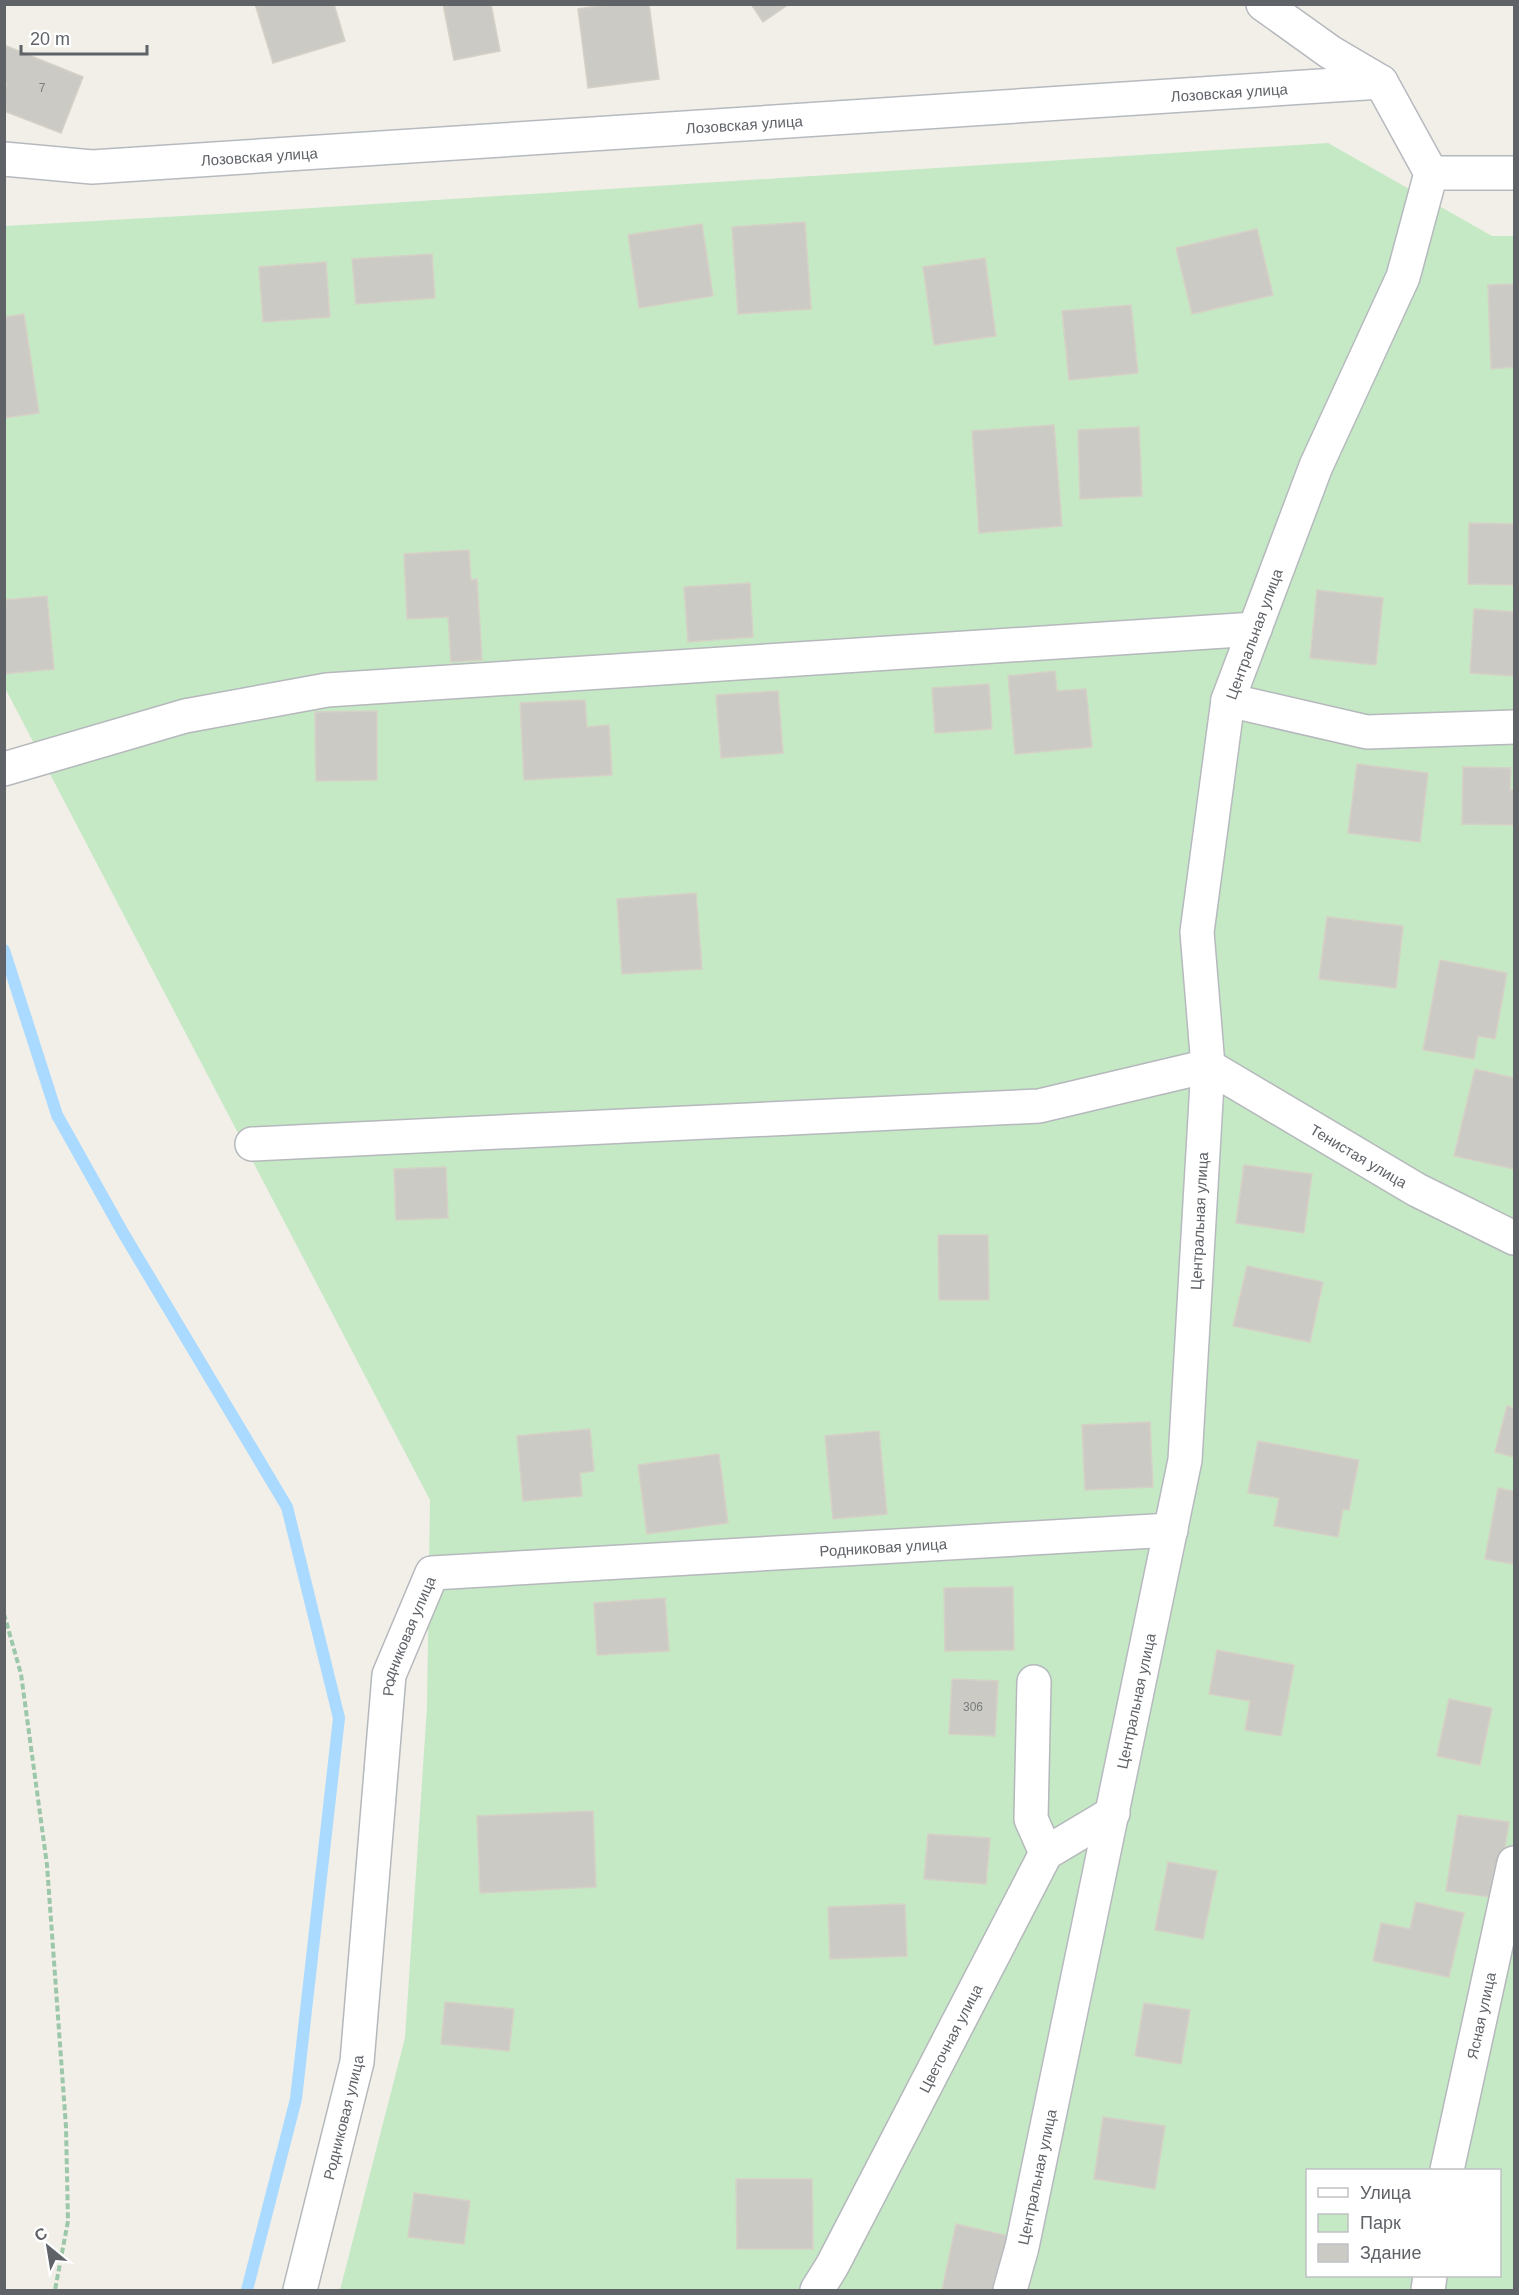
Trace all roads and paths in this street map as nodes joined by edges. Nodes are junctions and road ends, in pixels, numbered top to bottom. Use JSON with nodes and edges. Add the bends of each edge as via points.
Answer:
{"nodes":[{"id":1,"x":1263,"y":4,"type":"edge"},
{"id":2,"x":1382,"y":82,"type":"junction"},
{"id":3,"x":4,"y":159,"type":"edge"},
{"id":4,"x":1515,"y":172,"type":"edge"},
{"id":5,"x":1431,"y":173,"type":"junction"},
{"id":6,"x":1255,"y":628,"type":"junction"},
{"id":7,"x":1228,"y":700,"type":"junction"},
{"id":8,"x":1515,"y":727,"type":"edge"},
{"id":9,"x":4,"y":769,"type":"edge"},
{"id":10,"x":1208,"y":1066,"type":"junction"},
{"id":11,"x":252,"y":1144,"type":"dead end"},
{"id":12,"x":1515,"y":1238,"type":"edge"},
{"id":13,"x":1171,"y":1530,"type":"junction"},
{"id":14,"x":4,"y":1614,"type":"edge"},
{"id":15,"x":1034,"y":1683,"type":"dead end"},
{"id":16,"x":1113,"y":1813,"type":"junction"},
{"id":17,"x":1046,"y":1853,"type":"junction"},
{"id":18,"x":1515,"y":1863,"type":"edge"},
{"id":19,"x":1448,"y":2169,"type":"edge"},
{"id":20,"x":54,"y":2290,"type":"edge"},
{"id":21,"x":300,"y":2290,"type":"edge"},
{"id":22,"x":817,"y":2290,"type":"edge"},
{"id":23,"x":1010,"y":2290,"type":"edge"}],
"edges":[{"from":1,"to":2,"type":"street","via":[[1330,52]]},
{"from":2,"to":3,"type":"street","name":"Лозовская улица","via":[[92,167]]},
{"from":2,"to":5,"type":"street"},
{"from":4,"to":5,"type":"street"},
{"from":5,"to":6,"type":"street","name":"Центральная улица","via":[[1403,277],[1316,466]]},
{"from":6,"to":7,"type":"street","name":"Центральная улица"},
{"from":6,"to":9,"type":"street","via":[[327,690],[185,716]]},
{"from":7,"to":8,"type":"street","via":[[1367,732]]},
{"from":7,"to":10,"type":"street","name":"Центральная улица","via":[[1197,932]]},
{"from":10,"to":11,"type":"street","via":[[1039,1106]]},
{"from":10,"to":12,"type":"street","name":"Тенистая улица","via":[[1417,1190]]},
{"from":10,"to":13,"type":"street","name":"Центральная улица","via":[[1185,1460]]},
{"from":13,"to":16,"type":"street","name":"Центральная улица"},
{"from":13,"to":21,"type":"street","name":"Родниковая улица","via":[[432,1573],[389,1675],[357,2062]]},
{"from":14,"to":20,"type":"path","via":[[21,1674],[47,1865],[66,2127],[68,2221]]},
{"from":15,"to":17,"type":"street","via":[[1031,1819]]},
{"from":16,"to":17,"type":"street"},
{"from":16,"to":23,"type":"street","name":"Центральная улица"},
{"from":17,"to":22,"type":"street","name":"Цветочная улица"},
{"from":18,"to":19,"type":"street","name":"Ясная улица"}]}
